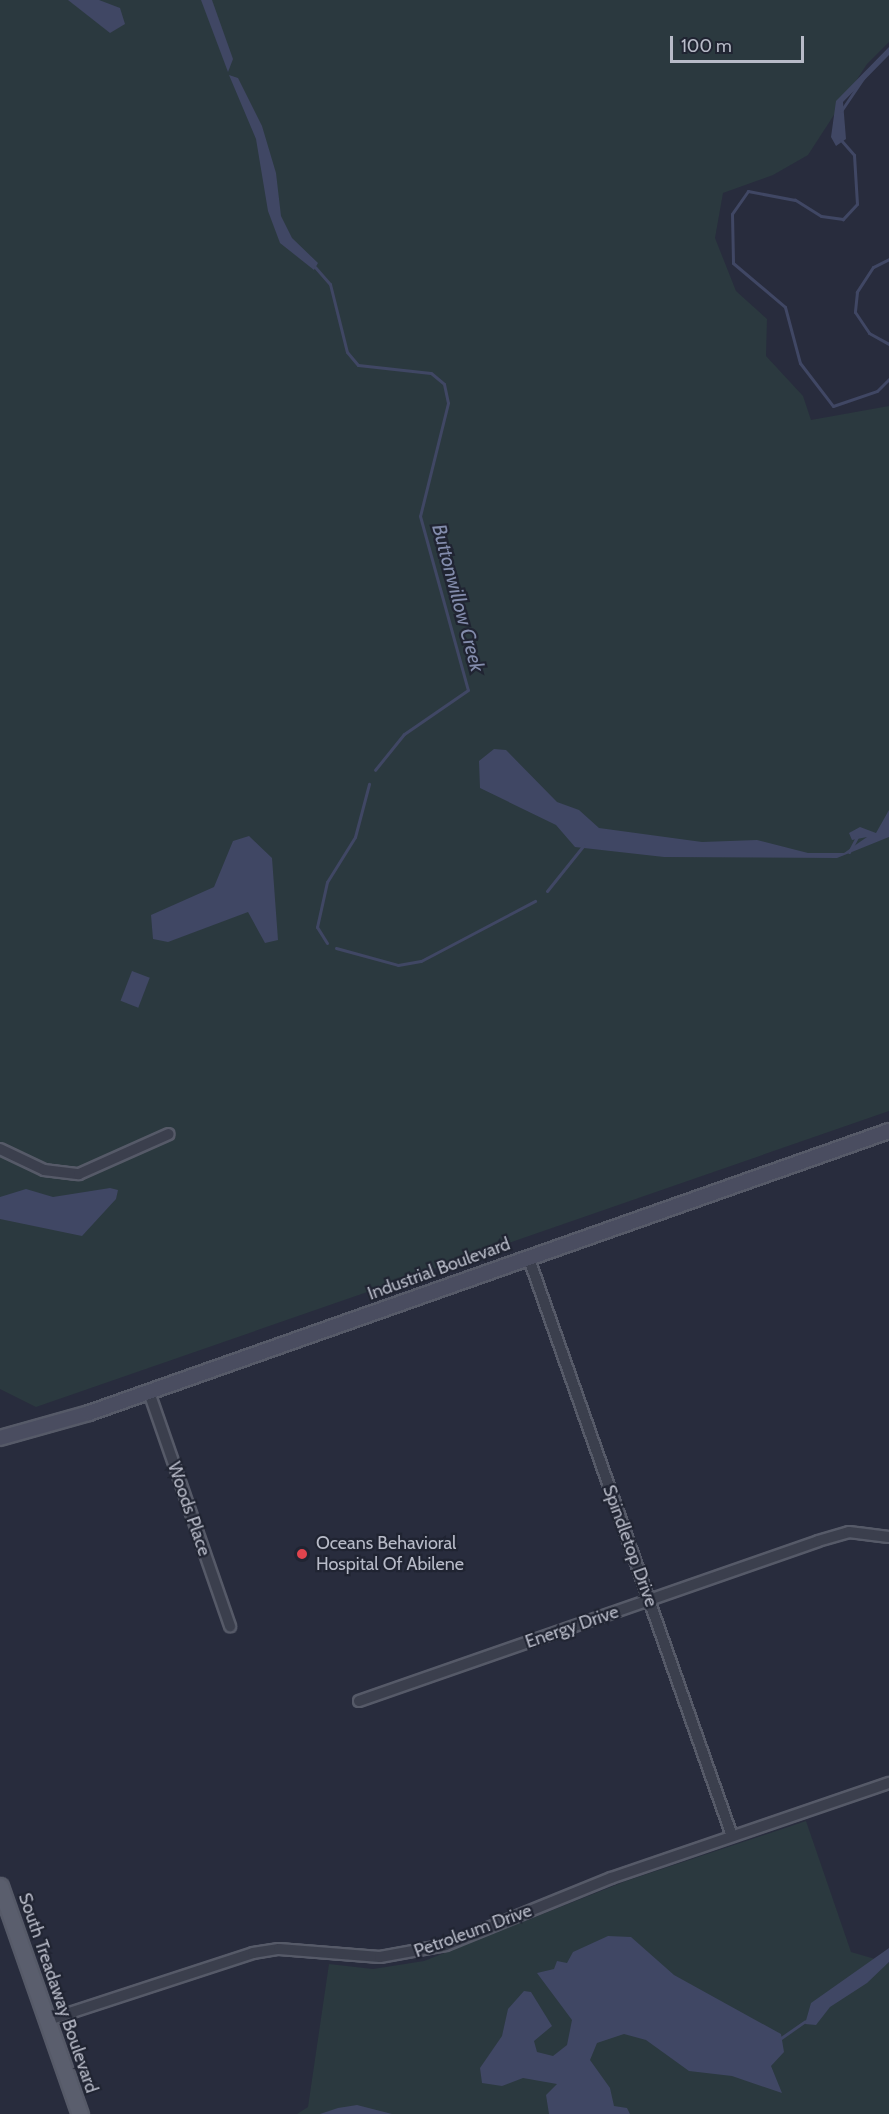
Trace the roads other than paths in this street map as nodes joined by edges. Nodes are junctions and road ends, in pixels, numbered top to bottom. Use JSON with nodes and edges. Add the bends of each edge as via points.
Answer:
{"nodes":[{"id":1,"x":889,"y":1131,"type":"edge"},
{"id":2,"x":169,"y":1134,"type":"dead end"},
{"id":3,"x":0,"y":1149,"type":"edge"},
{"id":4,"x":528,"y":1256,"type":"junction"},
{"id":5,"x":149,"y":1392,"type":"junction"},
{"id":6,"x":0,"y":1438,"type":"edge"},
{"id":7,"x":889,"y":1537,"type":"edge"},
{"id":8,"x":650,"y":1600,"type":"junction"},
{"id":9,"x":230,"y":1626,"type":"dead end"},
{"id":10,"x":359,"y":1701,"type":"dead end"},
{"id":11,"x":889,"y":1783,"type":"edge"},
{"id":12,"x":732,"y":1836,"type":"junction"},
{"id":13,"x":0,"y":1886,"type":"edge"},
{"id":14,"x":48,"y":2020,"type":"junction"},
{"id":15,"x":80,"y":2114,"type":"edge"}],
"edges":[{"from":1,"to":4,"type":"main road","name":"Industrial Boulevard"},
{"from":2,"to":3,"type":"street","via":[[79,1174],[44,1170]]},
{"from":4,"to":5,"type":"main road","name":"Industrial Boulevard"},
{"from":4,"to":8,"type":"street","name":"Spindletop Drive"},
{"from":5,"to":6,"type":"main road","name":"Industrial Boulevard"},
{"from":5,"to":9,"type":"street","name":"Woods Place"},
{"from":7,"to":8,"type":"street","name":"Energy Drive","via":[[849,1532]]},
{"from":8,"to":10,"type":"street","name":"Energy Drive"},
{"from":8,"to":12,"type":"street","name":"Spindletop Drive"},
{"from":11,"to":12,"type":"street","name":"Petroleum Drive"},
{"from":12,"to":14,"type":"street","name":"Petroleum Drive","via":[[409,1955],[350,1958],[279,1949],[253,1953]]},
{"from":13,"to":14,"type":"main road","name":"South Treadaway Boulevard"},
{"from":14,"to":15,"type":"main road","name":"South Treadaway Boulevard"}]}
